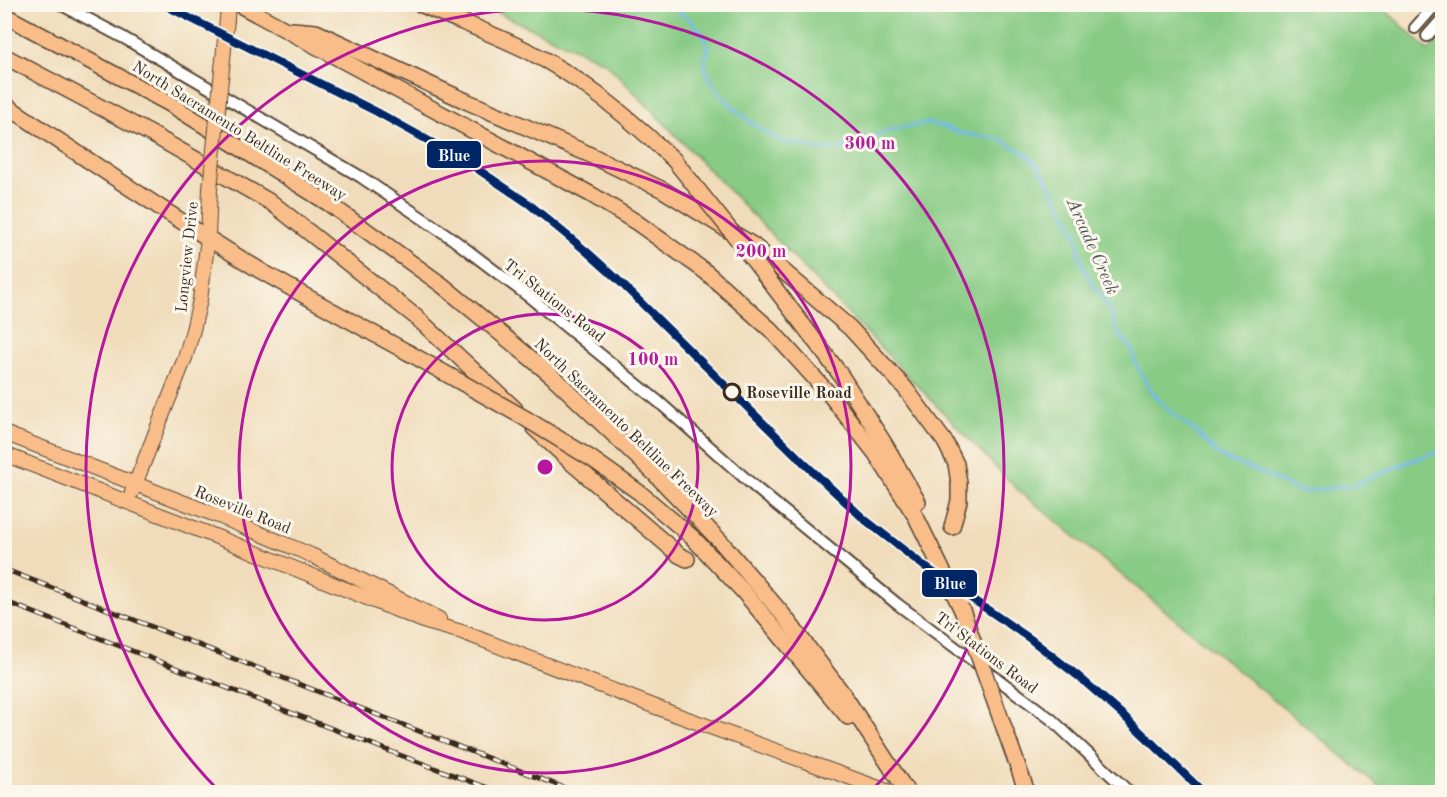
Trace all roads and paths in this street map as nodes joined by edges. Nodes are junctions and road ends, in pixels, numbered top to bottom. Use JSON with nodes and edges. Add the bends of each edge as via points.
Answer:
{"nodes":[{"id":1,"x":60,"y":4,"type":"edge"},
{"id":2,"x":228,"y":4,"type":"edge"},
{"id":3,"x":238,"y":4,"type":"edge"},
{"id":4,"x":420,"y":4,"type":"edge"},
{"id":5,"x":1436,"y":4,"type":"edge"},
{"id":6,"x":4,"y":15,"type":"edge"},
{"id":7,"x":1423,"y":18,"type":"junction"},
{"id":8,"x":1439,"y":23,"type":"edge"},
{"id":9,"x":1415,"y":28,"type":"dead end"},
{"id":10,"x":283,"y":29,"type":"junction"},
{"id":11,"x":1426,"y":36,"type":"dead end"},
{"id":12,"x":4,"y":56,"type":"edge"},
{"id":13,"x":4,"y":104,"type":"edge"},
{"id":14,"x":207,"y":238,"type":"junction"},
{"id":15,"x":4,"y":433,"type":"edge"},
{"id":16,"x":880,"y":448,"type":"junction"},
{"id":17,"x":4,"y":454,"type":"edge"},
{"id":18,"x":135,"y":483,"type":"junction"},
{"id":19,"x":128,"y":502,"type":"junction"},
{"id":20,"x":952,"y":527,"type":"dead end"},
{"id":21,"x":687,"y":559,"type":"dead end"},
{"id":22,"x":462,"y":632,"type":"junction"},
{"id":23,"x":896,"y":775,"type":"junction"},
{"id":24,"x":890,"y":792,"type":"edge"},
{"id":25,"x":907,"y":792,"type":"edge"},
{"id":26,"x":1027,"y":792,"type":"edge"},
{"id":27,"x":1129,"y":792,"type":"edge"}],
"edges":[{"from":1,"to":27,"type":"street","name":"Tri Stations Road","via":[[351,171],[450,237],[660,403],[896,603],[1051,719]]},
{"from":2,"to":14,"type":"main road","name":"Longview Drive","bridge":true},
{"from":3,"to":10,"type":"highway"},
{"from":4,"to":16,"type":"highway","bridge":true,"via":[[531,52],[582,83],[630,119],[674,160],[840,374]]},
{"from":5,"to":7,"type":"street"},
{"from":6,"to":23,"type":"highway","name":"North Sacramento Beltline Freeway","via":[[170,104],[328,203],[442,285],[550,375],[721,542],[843,694]]},
{"from":7,"to":8,"type":"street"},
{"from":7,"to":9,"type":"street"},
{"from":8,"to":11,"type":"street"},
{"from":10,"to":16,"type":"highway","via":[[636,222],[698,266],[771,330]]},
{"from":10,"to":20,"type":"highway","via":[[316,32],[584,152],[663,190],[754,246],[850,328],[905,388],[945,442],[956,464],[959,483]]},
{"from":12,"to":21,"type":"highway","via":[[272,203],[416,317],[573,464]]},
{"from":13,"to":14,"type":"highway"},
{"from":14,"to":18,"type":"main road","name":"Longview Drive","via":[[200,300],[185,358]]},
{"from":14,"to":23,"type":"highway","bridge":true,"via":[[523,417],[640,493],[693,538],[743,591]]},
{"from":15,"to":18,"type":"main road","name":"Roseville Road"},
{"from":16,"to":26,"type":"highway","bridge":true,"via":[[920,505]]},
{"from":17,"to":19,"type":"main road","name":"Roseville Road"},
{"from":18,"to":19,"type":"main road","name":"Longview Drive"},
{"from":18,"to":22,"type":"main road","name":"Roseville Road","via":[[307,553]]},
{"from":19,"to":22,"type":"main road","name":"Roseville Road"},
{"from":22,"to":24,"type":"main road","name":"Roseville Road"},
{"from":23,"to":25,"type":"highway","name":"North Sacramento Beltline Freeway"}]}
